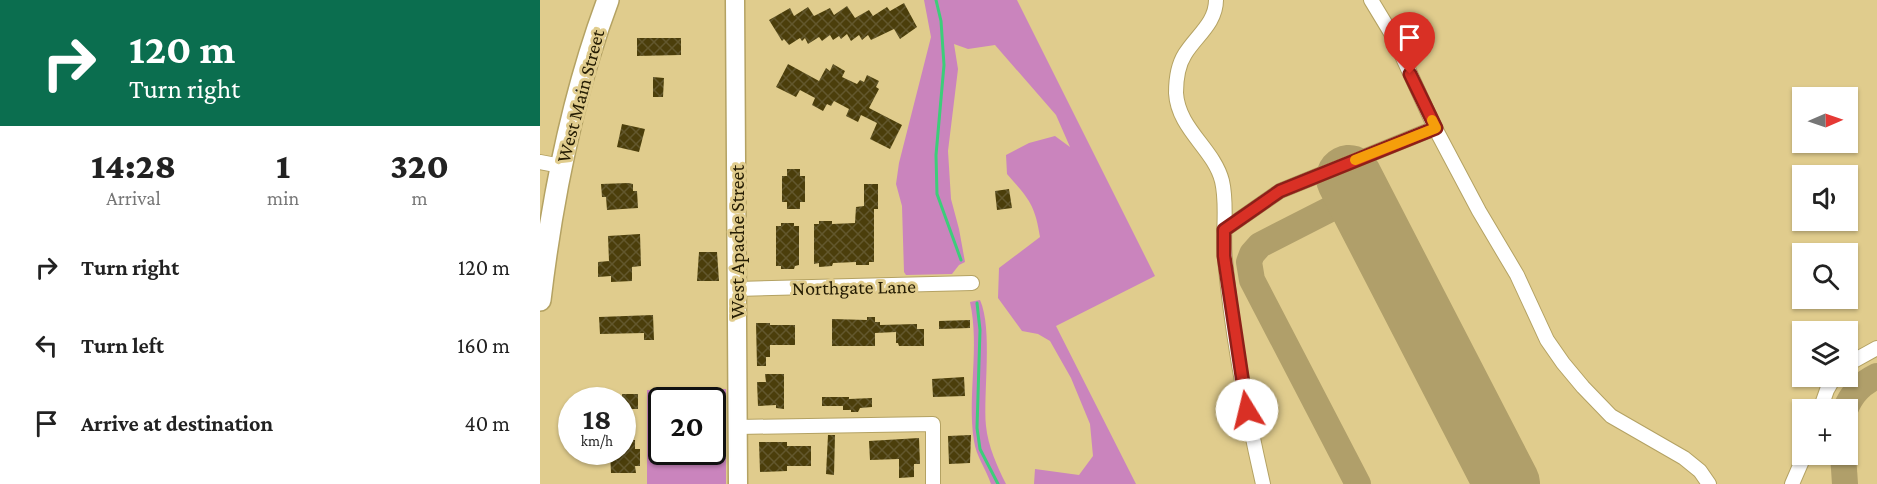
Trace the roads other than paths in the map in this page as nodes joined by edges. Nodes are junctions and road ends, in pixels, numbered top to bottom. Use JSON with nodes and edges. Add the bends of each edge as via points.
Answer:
{"nodes":[{"id":1,"x":608,"y":0,"type":"edge"},
{"id":2,"x":735,"y":0,"type":"edge"},
{"id":3,"x":1216,"y":0,"type":"edge"},
{"id":4,"x":1371,"y":0,"type":"edge"},
{"id":5,"x":1436,"y":128,"type":"junction"},
{"id":6,"x":540,"y":162,"type":"edge"},
{"id":7,"x":561,"y":166,"type":"junction"},
{"id":8,"x":1224,"y":230,"type":"junction"},
{"id":9,"x":972,"y":283,"type":"dead end"},
{"id":10,"x":737,"y":290,"type":"junction"},
{"id":11,"x":540,"y":300,"type":"edge"},
{"id":12,"x":1877,"y":348,"type":"edge"},
{"id":13,"x":1858,"y":358,"type":"edge"},
{"id":14,"x":738,"y":427,"type":"junction"},
{"id":15,"x":1800,"y":465,"type":"edge"},
{"id":16,"x":738,"y":484,"type":"edge"},
{"id":17,"x":933,"y":484,"type":"edge"},
{"id":18,"x":1263,"y":484,"type":"edge"},
{"id":19,"x":1709,"y":484,"type":"edge"},
{"id":20,"x":1792,"y":484,"type":"edge"}],
"edges":[{"from":1,"to":7,"type":"highway","name":"West Main Street","via":[[574,107]]},
{"from":2,"to":10,"type":"main road","name":"West Apache Street"},
{"from":3,"to":8,"type":"street","via":[[1211,22],[1184,55],[1177,73],[1176,96],[1191,131],[1217,165],[1223,183]]},
{"from":4,"to":5,"type":"street","via":[[1394,38]]},
{"from":5,"to":8,"type":"street","via":[[1280,191]]},
{"from":5,"to":19,"type":"street","via":[[1517,275],[1547,340],[1563,363],[1611,416],[1684,458]]},
{"from":6,"to":7,"type":"street"},
{"from":7,"to":11,"type":"highway","name":"West Main Street"},
{"from":8,"to":18,"type":"street","via":[[1231,308],[1250,430]]},
{"from":9,"to":10,"type":"street","name":"Northgate Lane"},
{"from":10,"to":14,"type":"main road","name":"West Apache Street"},
{"from":12,"to":13,"type":"street"},
{"from":14,"to":16,"type":"main road","name":"West Apache Street"},
{"from":14,"to":17,"type":"street","via":[[933,424]]},
{"from":15,"to":20,"type":"street"}]}
